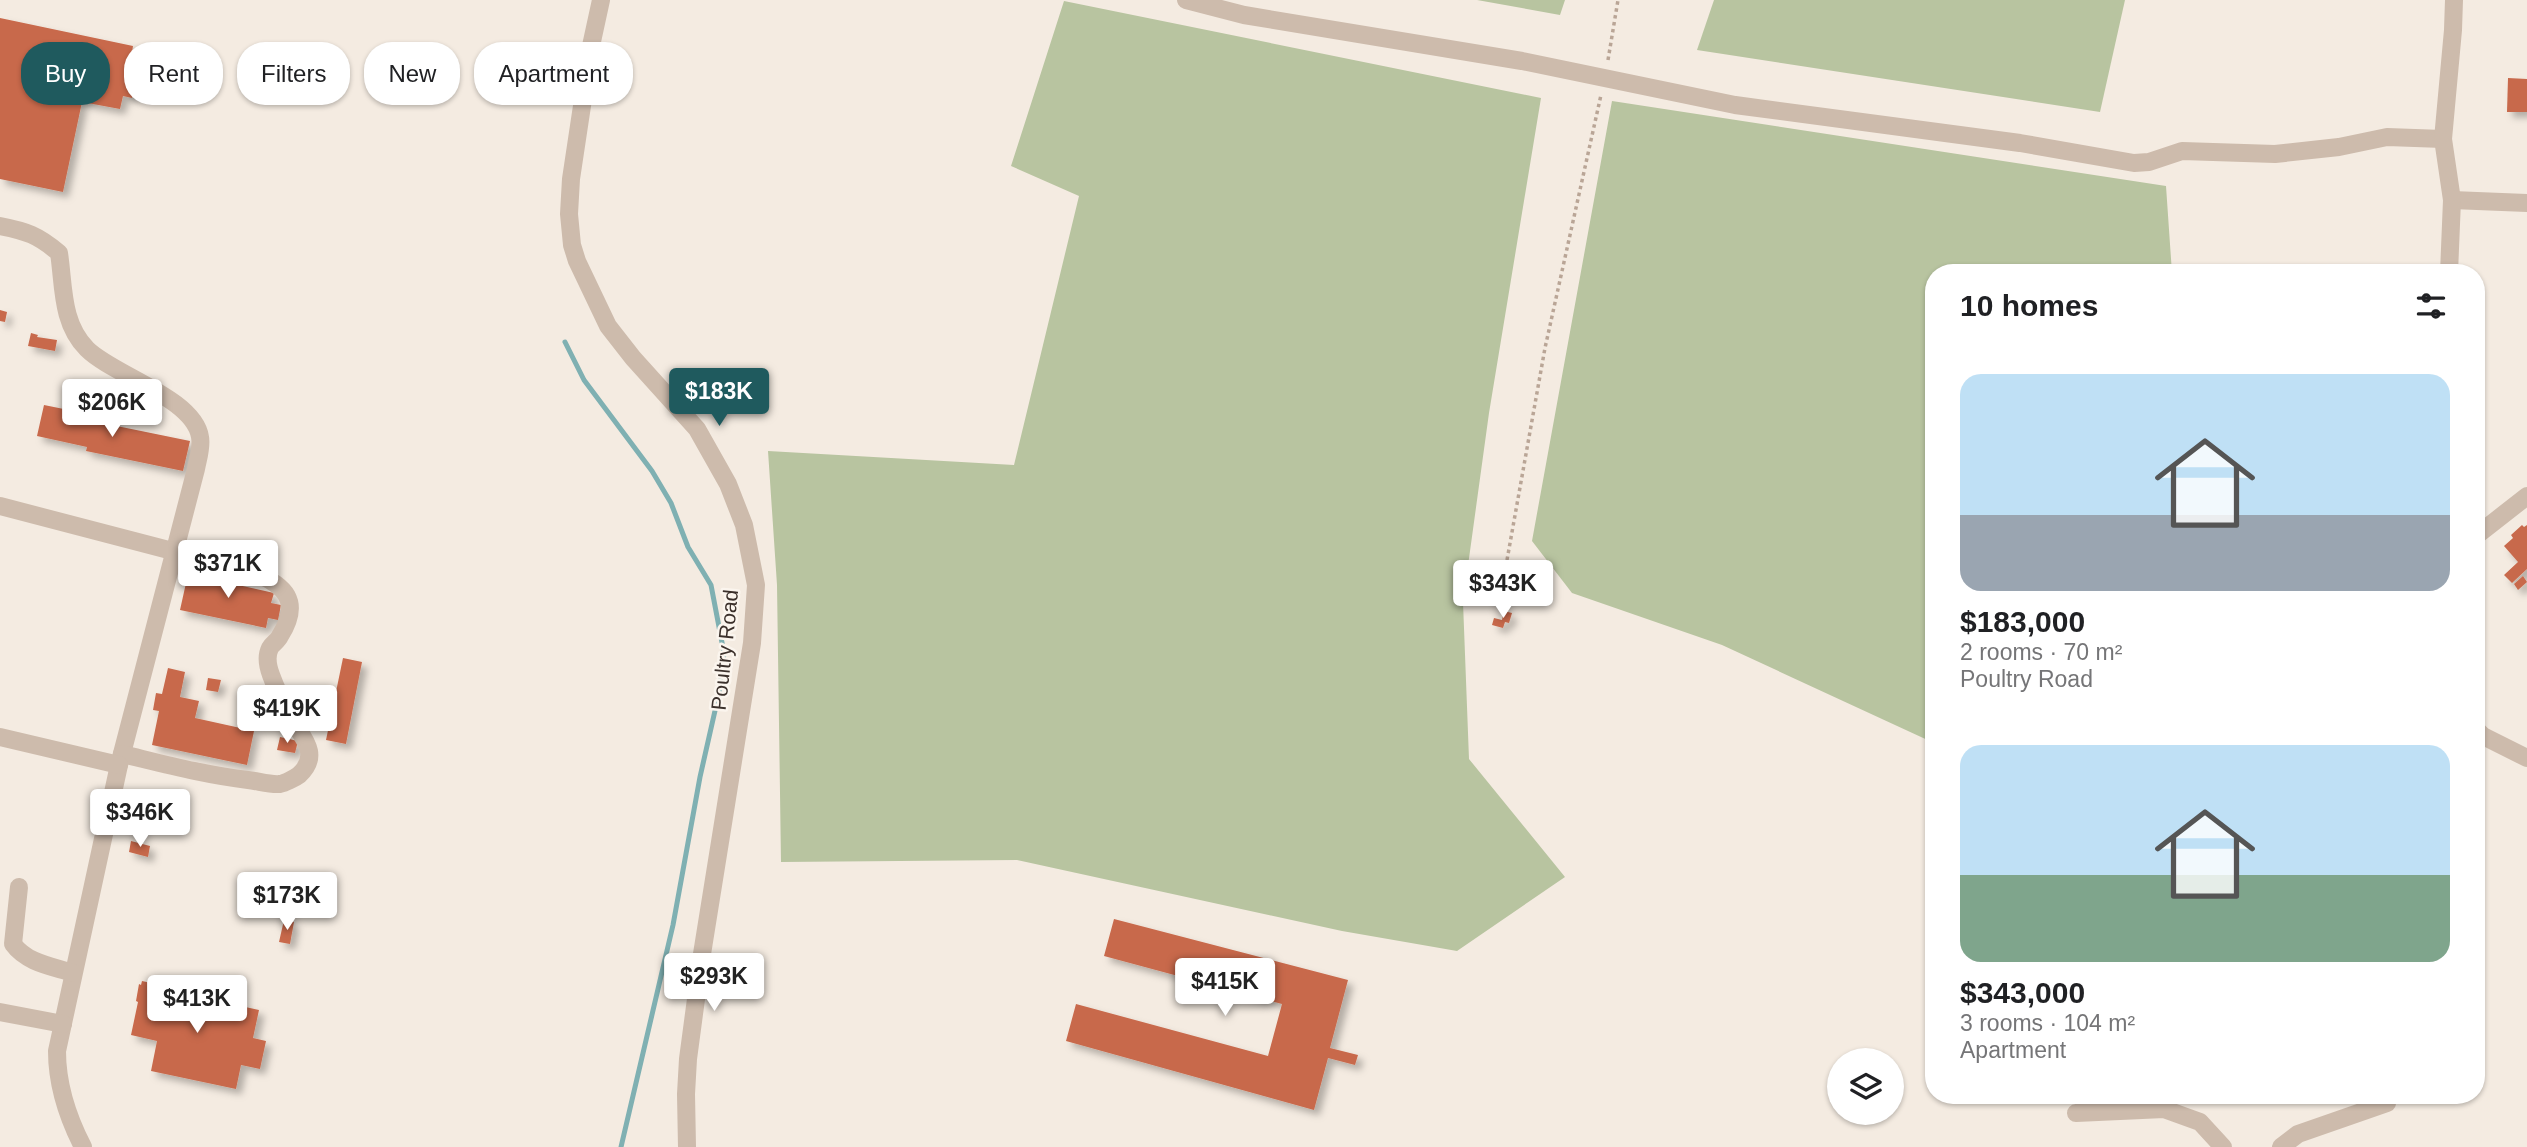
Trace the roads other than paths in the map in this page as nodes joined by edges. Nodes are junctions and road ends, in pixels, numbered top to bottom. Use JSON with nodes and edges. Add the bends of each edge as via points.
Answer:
{"nodes":[{"id":1,"x":601,"y":0,"type":"edge"},
{"id":2,"x":1186,"y":0,"type":"edge"},
{"id":3,"x":2454,"y":0,"type":"edge"},
{"id":4,"x":2443,"y":139,"type":"junction"},
{"id":5,"x":2452,"y":200,"type":"junction"},
{"id":6,"x":2527,"y":203,"type":"edge"},
{"id":7,"x":0,"y":226,"type":"edge"},
{"id":8,"x":2449,"y":264,"type":"edge"},
{"id":9,"x":2527,"y":496,"type":"edge"},
{"id":10,"x":0,"y":506,"type":"edge"},
{"id":11,"x":2485,"y":529,"type":"edge"},
{"id":12,"x":175,"y":552,"type":"junction"},
{"id":13,"x":0,"y":737,"type":"edge"},
{"id":14,"x":2485,"y":737,"type":"edge"},
{"id":15,"x":2527,"y":758,"type":"edge"},
{"id":16,"x":121,"y":759,"type":"junction"},
{"id":17,"x":19,"y":887,"type":"dead end"},
{"id":18,"x":73,"y":973,"type":"junction"},
{"id":19,"x":0,"y":1012,"type":"edge"},
{"id":20,"x":63,"y":1024,"type":"junction"},
{"id":21,"x":2384,"y":1104,"type":"edge"},
{"id":22,"x":2076,"y":1113,"type":"dead end"},
{"id":23,"x":83,"y":1147,"type":"edge"},
{"id":24,"x":687,"y":1147,"type":"edge"},
{"id":25,"x":2224,"y":1147,"type":"edge"},
{"id":26,"x":2281,"y":1147,"type":"edge"}],
"edges":[{"from":1,"to":24,"type":"street","name":"Poultry Road","via":[[571,179],[572,245],[608,326],[697,429],[728,485],[744,525],[756,585],[752,643],[688,1059]]},
{"from":2,"to":4,"type":"street","via":[[1244,15],[1521,61],[1735,105],[2134,163],[2182,150],[2275,154],[2387,137]]},
{"from":3,"to":4,"type":"street"},
{"from":4,"to":5,"type":"street"},
{"from":5,"to":6,"type":"street"},
{"from":5,"to":8,"type":"street"},
{"from":7,"to":12,"type":"street","via":[[42,238],[59,253],[64,306],[88,350],[180,408],[198,428],[200,450]]},
{"from":9,"to":11,"type":"street"},
{"from":10,"to":12,"type":"street"},
{"from":12,"to":16,"type":"street"},
{"from":12,"to":16,"type":"street","via":[[253,572],[285,591],[289,613],[268,662],[292,720],[309,747],[305,768],[281,784]]},
{"from":13,"to":16,"type":"street"},
{"from":14,"to":15,"type":"street"},
{"from":16,"to":18,"type":"street"},
{"from":17,"to":18,"type":"street","via":[[13,944],[29,959]]},
{"from":18,"to":20,"type":"street"},
{"from":19,"to":20,"type":"street"},
{"from":20,"to":23,"type":"street","via":[[57,1066],[66,1111]]},
{"from":21,"to":26,"type":"street","via":[[2298,1134]]},
{"from":22,"to":25,"type":"street","via":[[2164,1109],[2200,1122]]}]}
